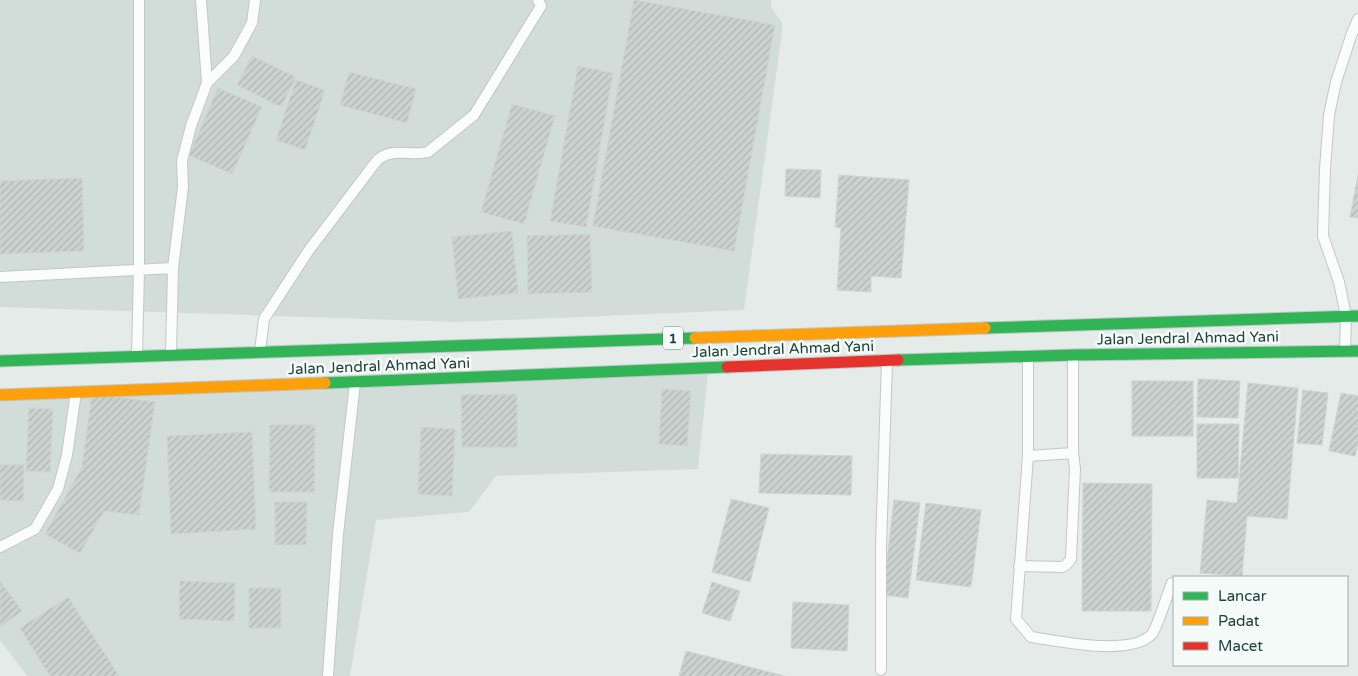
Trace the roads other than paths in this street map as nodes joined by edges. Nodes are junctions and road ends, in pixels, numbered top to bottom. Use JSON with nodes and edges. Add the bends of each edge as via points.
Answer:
{"nodes":[{"id":1,"x":139,"y":0,"type":"edge"},
{"id":2,"x":201,"y":0,"type":"edge"},
{"id":3,"x":255,"y":0,"type":"edge"},
{"id":4,"x":542,"y":2,"type":"edge"},
{"id":5,"x":1358,"y":19,"type":"edge"},
{"id":6,"x":207,"y":83,"type":"junction"},
{"id":7,"x":173,"y":268,"type":"junction"},
{"id":8,"x":139,"y":270,"type":"junction"},
{"id":9,"x":0,"y":278,"type":"edge"},
{"id":10,"x":1346,"y":316,"type":"junction"},
{"id":11,"x":1358,"y":316,"type":"edge"},
{"id":12,"x":1344,"y":351,"type":"junction"},
{"id":13,"x":1358,"y":351,"type":"edge"},
{"id":14,"x":260,"y":352,"type":"junction"},
{"id":15,"x":171,"y":355,"type":"junction"},
{"id":16,"x":1074,"y":355,"type":"junction"},
{"id":17,"x":137,"y":356,"type":"junction"},
{"id":18,"x":1028,"y":357,"type":"junction"},
{"id":19,"x":887,"y":360,"type":"junction"},
{"id":20,"x":0,"y":361,"type":"edge"},
{"id":21,"x":355,"y":382,"type":"junction"},
{"id":22,"x":76,"y":392,"type":"junction"},
{"id":23,"x":0,"y":395,"type":"edge"},
{"id":24,"x":1073,"y":453,"type":"junction"},
{"id":25,"x":1028,"y":456,"type":"junction"},
{"id":26,"x":0,"y":547,"type":"edge"},
{"id":27,"x":1020,"y":566,"type":"junction"},
{"id":28,"x":1172,"y":583,"type":"dead end"},
{"id":29,"x":881,"y":670,"type":"dead end"},
{"id":30,"x":328,"y":676,"type":"edge"}],
"edges":[{"from":1,"to":8,"type":"lane"},
{"from":2,"to":6,"type":"lane"},
{"from":3,"to":6,"type":"lane","via":[[252,23],[234,56]]},
{"from":4,"to":14,"type":"lane","via":[[474,116],[428,152],[419,155],[392,152],[380,158],[369,170],[309,250],[264,319]]},
{"from":5,"to":10,"type":"lane","via":[[1336,82],[1329,115],[1322,236],[1339,282]]},
{"from":6,"to":7,"type":"lane","via":[[182,161],[183,187]]},
{"from":7,"to":8,"type":"lane"},
{"from":7,"to":15,"type":"lane"},
{"from":8,"to":9,"type":"lane"},
{"from":8,"to":17,"type":"lane"},
{"from":10,"to":11,"type":"highway","name":"Jalan Jendral Ahmad Yani","number":"1"},
{"from":10,"to":12,"type":"lane"},
{"from":10,"to":14,"type":"highway","name":"Jalan Jendral Ahmad Yani","number":"1"},
{"from":12,"to":13,"type":"highway","name":"Jalan Jendral Ahmad Yani","number":"1"},
{"from":12,"to":16,"type":"highway","name":"Jalan Jendral Ahmad Yani","number":"1"},
{"from":14,"to":15,"type":"highway","name":"Jalan Jendral Ahmad Yani","number":"1"},
{"from":15,"to":17,"type":"highway","name":"Jalan Jendral Ahmad Yani","number":"1"},
{"from":16,"to":18,"type":"highway","name":"Jalan Jendral Ahmad Yani","number":"1"},
{"from":16,"to":24,"type":"lane"},
{"from":17,"to":20,"type":"highway","name":"Jalan Jendral Ahmad Yani","number":"1"},
{"from":18,"to":19,"type":"highway","name":"Jalan Jendral Ahmad Yani","number":"1"},
{"from":18,"to":25,"type":"lane"},
{"from":19,"to":21,"type":"highway","name":"Jalan Jendral Ahmad Yani","number":"1"},
{"from":19,"to":29,"type":"lane"},
{"from":21,"to":22,"type":"highway","name":"Jalan Jendral Ahmad Yani","number":"1"},
{"from":21,"to":30,"type":"lane","via":[[338,534]]},
{"from":22,"to":23,"type":"highway","name":"Jalan Jendral Ahmad Yani","number":"1"},
{"from":22,"to":26,"type":"lane","via":[[67,455],[58,489],[35,528]]},
{"from":24,"to":25,"type":"lane"},
{"from":24,"to":27,"type":"lane","via":[[1071,559],[1062,567]]},
{"from":25,"to":27,"type":"lane"},
{"from":27,"to":28,"type":"lane","via":[[1016,619],[1031,637],[1087,646],[1134,645],[1152,634]]}]}
